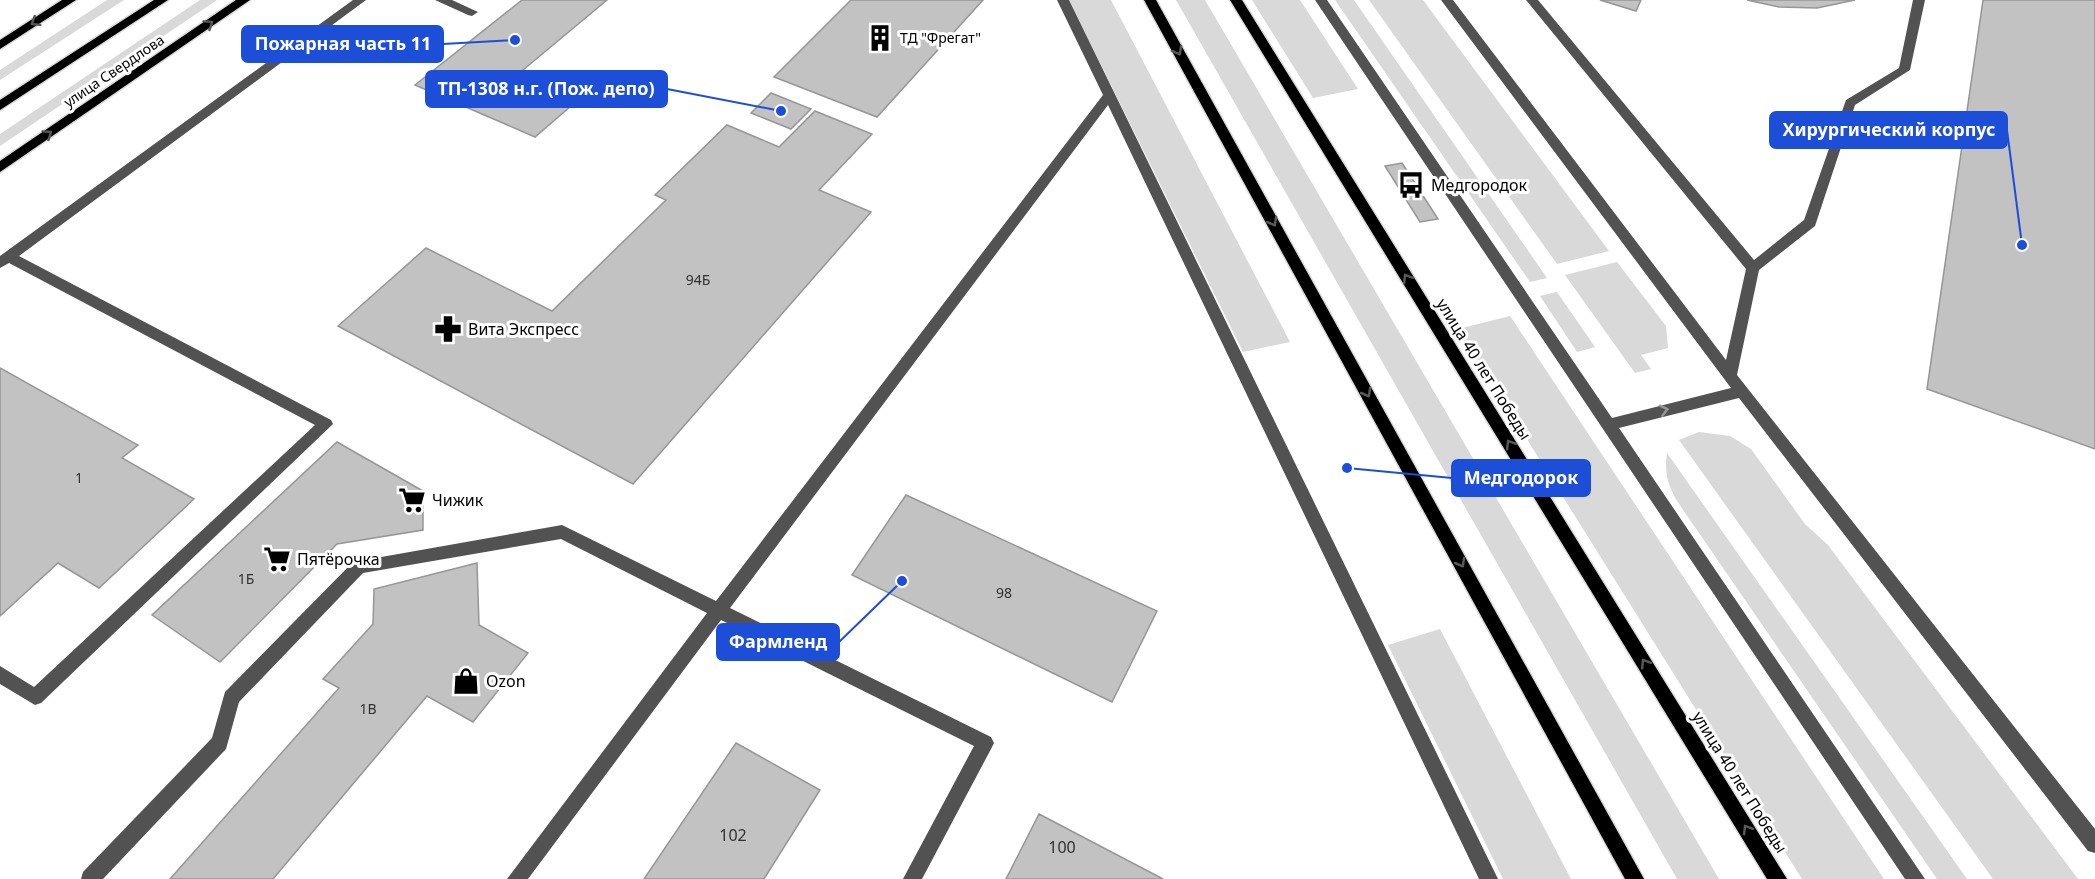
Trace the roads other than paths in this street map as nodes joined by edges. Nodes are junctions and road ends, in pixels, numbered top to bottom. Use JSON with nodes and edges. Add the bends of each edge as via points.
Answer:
{"nodes":[{"id":1,"x":70,"y":0,"type":"edge"},
{"id":2,"x":162,"y":0,"type":"edge"},
{"id":3,"x":244,"y":0,"type":"edge"},
{"id":4,"x":360,"y":0,"type":"edge"},
{"id":5,"x":441,"y":0,"type":"edge"},
{"id":6,"x":1063,"y":0,"type":"edge"},
{"id":7,"x":1150,"y":0,"type":"edge"},
{"id":8,"x":1236,"y":0,"type":"edge"},
{"id":9,"x":1322,"y":0,"type":"edge"},
{"id":10,"x":1447,"y":0,"type":"edge"},
{"id":11,"x":1532,"y":0,"type":"edge"},
{"id":12,"x":1918,"y":0,"type":"edge"},
{"id":13,"x":472,"y":12,"type":"dead end"},
{"id":14,"x":0,"y":45,"type":"edge"},
{"id":15,"x":1109,"y":95,"type":"junction"},
{"id":16,"x":0,"y":106,"type":"edge"},
{"id":17,"x":0,"y":167,"type":"edge"},
{"id":18,"x":5,"y":260,"type":"edge"},
{"id":19,"x":1753,"y":268,"type":"junction"},
{"id":20,"x":1730,"y":376,"type":"junction"},
{"id":21,"x":1742,"y":391,"type":"junction"},
{"id":22,"x":1607,"y":425,"type":"junction"},
{"id":23,"x":720,"y":610,"type":"junction"},
{"id":24,"x":0,"y":674,"type":"edge"},
{"id":25,"x":2095,"y":844,"type":"edge"},
{"id":26,"x":90,"y":879,"type":"edge"},
{"id":27,"x":516,"y":879,"type":"edge"},
{"id":28,"x":912,"y":879,"type":"edge"},
{"id":29,"x":1489,"y":879,"type":"edge"},
{"id":30,"x":1635,"y":879,"type":"edge"},
{"id":31,"x":1778,"y":879,"type":"edge"},
{"id":32,"x":1916,"y":879,"type":"edge"}],
"edges":[{"from":1,"to":14,"type":"main road","one_way":true},
{"from":2,"to":16,"type":"main road","name":"улица Свердлова"},
{"from":17,"to":3,"type":"main road","name":"улица Свердлова","one_way":true},
{"from":4,"to":18,"type":"street"},
{"from":5,"to":13,"type":"street"},
{"from":6,"to":15,"type":"street"},
{"from":7,"to":30,"type":"main road","one_way":true},
{"from":31,"to":8,"type":"main road","name":"улица 40 лет Победы","one_way":true},
{"from":9,"to":22,"type":"street"},
{"from":10,"to":20,"type":"street"},
{"from":11,"to":19,"type":"street"},
{"from":12,"to":19,"type":"street","via":[[1904,70],[1850,103],[1810,223]]},
{"from":15,"to":23,"type":"street"},
{"from":15,"to":29,"type":"street"},
{"from":18,"to":24,"type":"street","via":[[326,424],[35,697]]},
{"from":19,"to":20,"type":"street"},
{"from":20,"to":21,"type":"street"},
{"from":22,"to":21,"type":"street","one_way":true},
{"from":21,"to":25,"type":"street"},
{"from":22,"to":32,"type":"street"},
{"from":23,"to":26,"type":"street","via":[[562,532],[359,567],[231,698],[220,743]]},
{"from":23,"to":27,"type":"street"},
{"from":23,"to":28,"type":"street","via":[[985,743]]}]}
